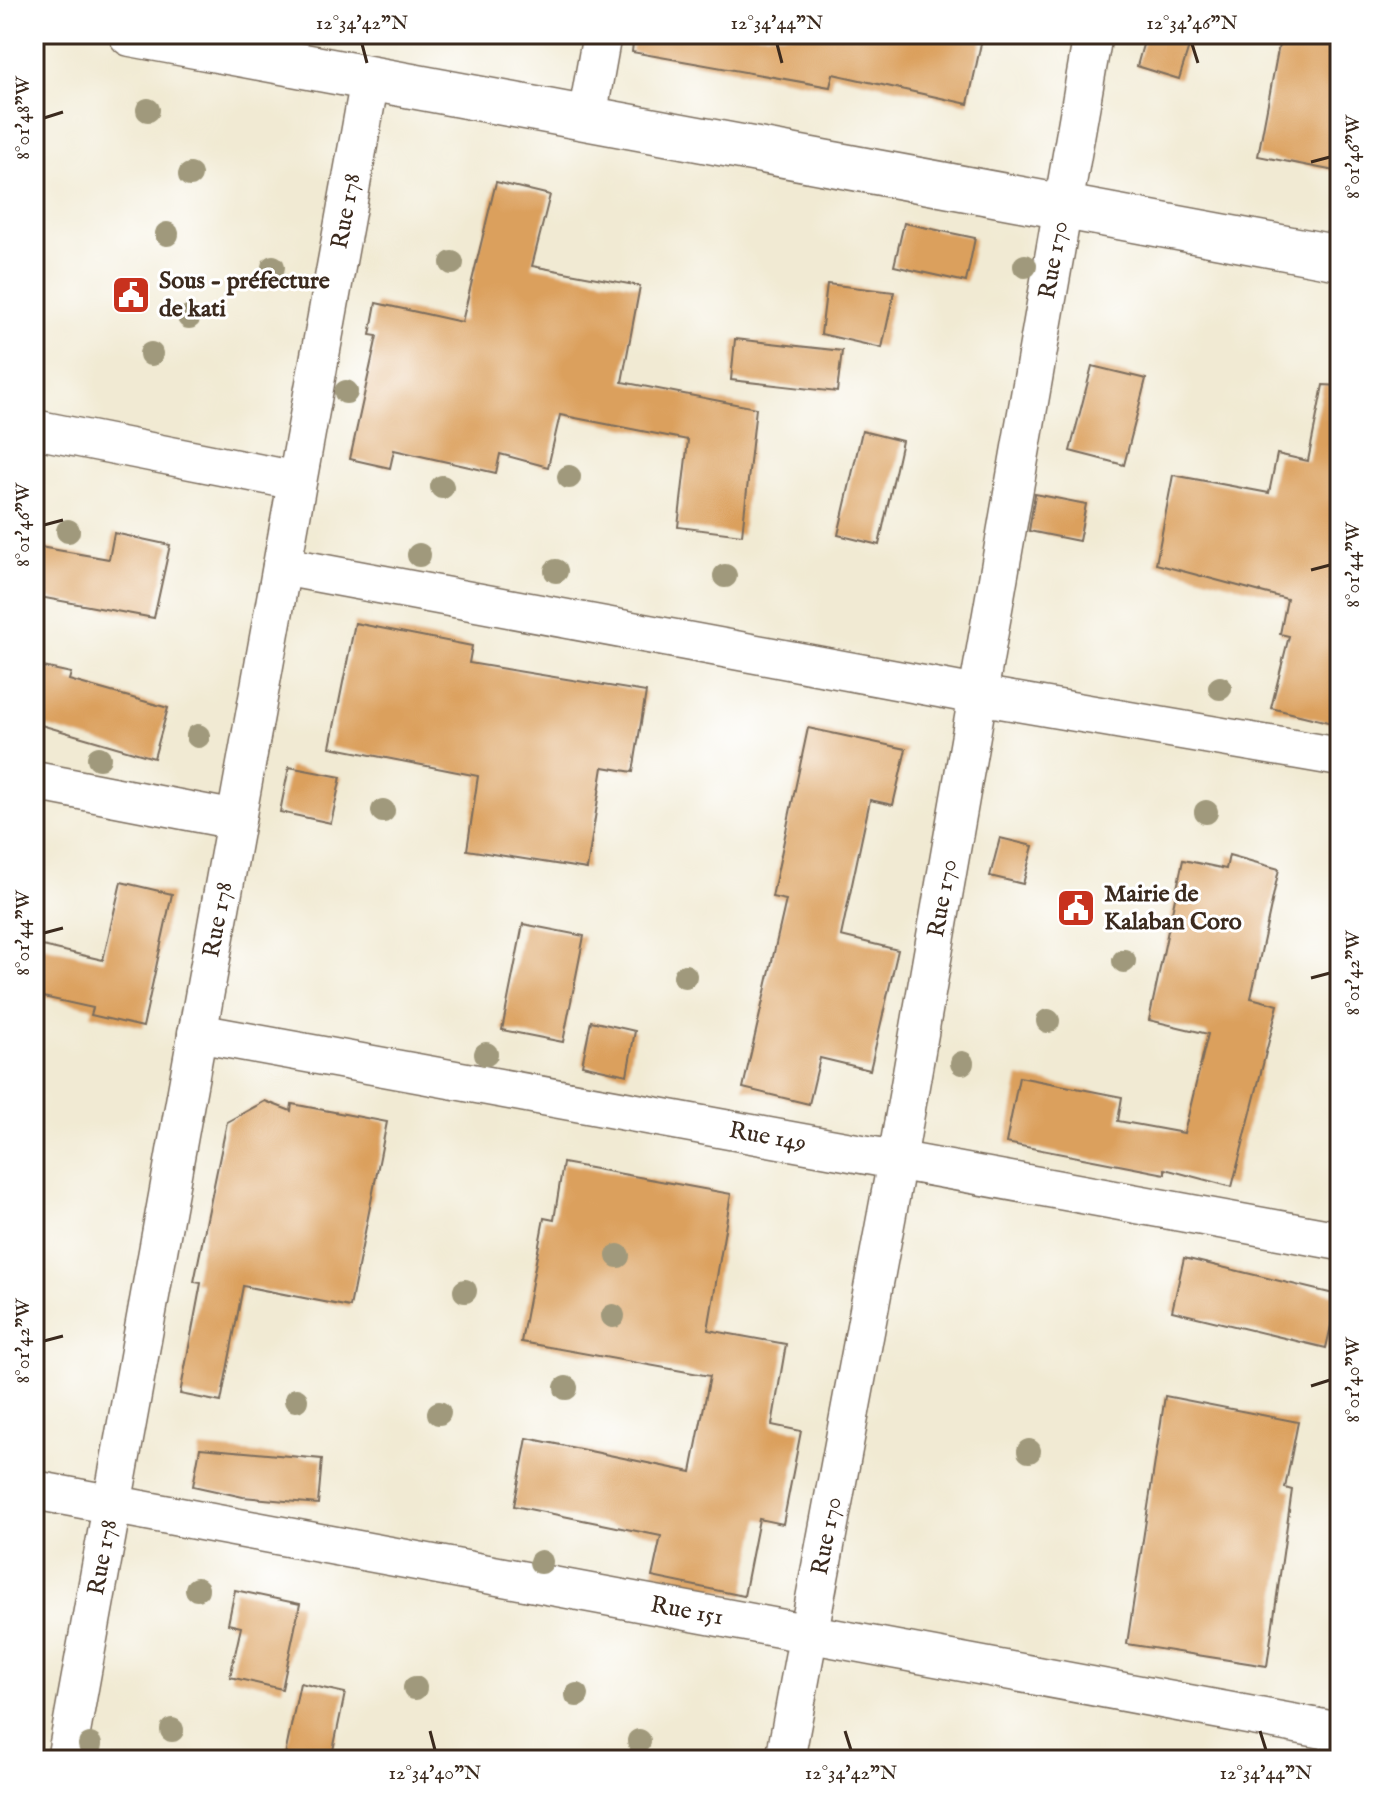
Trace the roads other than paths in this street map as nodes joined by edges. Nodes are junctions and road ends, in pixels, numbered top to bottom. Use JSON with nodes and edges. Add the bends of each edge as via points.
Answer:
{"nodes":[{"id":1,"x":131,"y":34,"type":"edge"},
{"id":2,"x":602,"y":34,"type":"edge"},
{"id":3,"x":1093,"y":34,"type":"edge"},
{"id":4,"x":370,"y":79,"type":"junction"},
{"id":5,"x":587,"y":118,"type":"junction"},
{"id":6,"x":1062,"y":207,"type":"junction"},
{"id":7,"x":1340,"y":258,"type":"edge"},
{"id":8,"x":34,"y":429,"type":"edge"},
{"id":9,"x":297,"y":481,"type":"junction"},
{"id":10,"x":282,"y":566,"type":"junction"},
{"id":11,"x":977,"y":695,"type":"junction"},
{"id":12,"x":1340,"y":757,"type":"edge"},
{"id":13,"x":34,"y":781,"type":"edge"},
{"id":14,"x":236,"y":820,"type":"junction"},
{"id":15,"x":197,"y":1033,"type":"junction"},
{"id":16,"x":897,"y":1160,"type":"junction"},
{"id":17,"x":1340,"y":1241,"type":"edge"},
{"id":18,"x":34,"y":1490,"type":"edge"},
{"id":19,"x":112,"y":1505,"type":"junction"},
{"id":20,"x":808,"y":1633,"type":"junction"},
{"id":21,"x":1340,"y":1732,"type":"edge"},
{"id":22,"x":66,"y":1760,"type":"edge"},
{"id":23,"x":785,"y":1760,"type":"edge"}],
"edges":[{"from":1,"to":4,"type":"street"},
{"from":2,"to":5,"type":"street"},
{"from":3,"to":6,"type":"street","name":"Rue 170"},
{"from":4,"to":5,"type":"street"},
{"from":4,"to":9,"type":"street","name":"Rue 178"},
{"from":5,"to":6,"type":"street"},
{"from":6,"to":7,"type":"street"},
{"from":6,"to":11,"type":"street","name":"Rue 170"},
{"from":8,"to":9,"type":"street"},
{"from":9,"to":10,"type":"street","name":"Rue 178"},
{"from":10,"to":11,"type":"street"},
{"from":10,"to":14,"type":"street","name":"Rue 178"},
{"from":11,"to":12,"type":"street"},
{"from":11,"to":16,"type":"street","name":"Rue 170"},
{"from":13,"to":14,"type":"street"},
{"from":14,"to":15,"type":"street","name":"Rue 178"},
{"from":15,"to":16,"type":"street","name":"Rue 149"},
{"from":15,"to":19,"type":"street","name":"Rue 178"},
{"from":16,"to":17,"type":"street","name":"Rue 149"},
{"from":16,"to":20,"type":"street","name":"Rue 170"},
{"from":18,"to":19,"type":"street","name":"Rue 151"},
{"from":19,"to":20,"type":"street","name":"Rue 151"},
{"from":19,"to":22,"type":"street","name":"Rue 178"},
{"from":20,"to":21,"type":"street","name":"Rue 151"},
{"from":20,"to":23,"type":"street","name":"Rue 170"}]}
